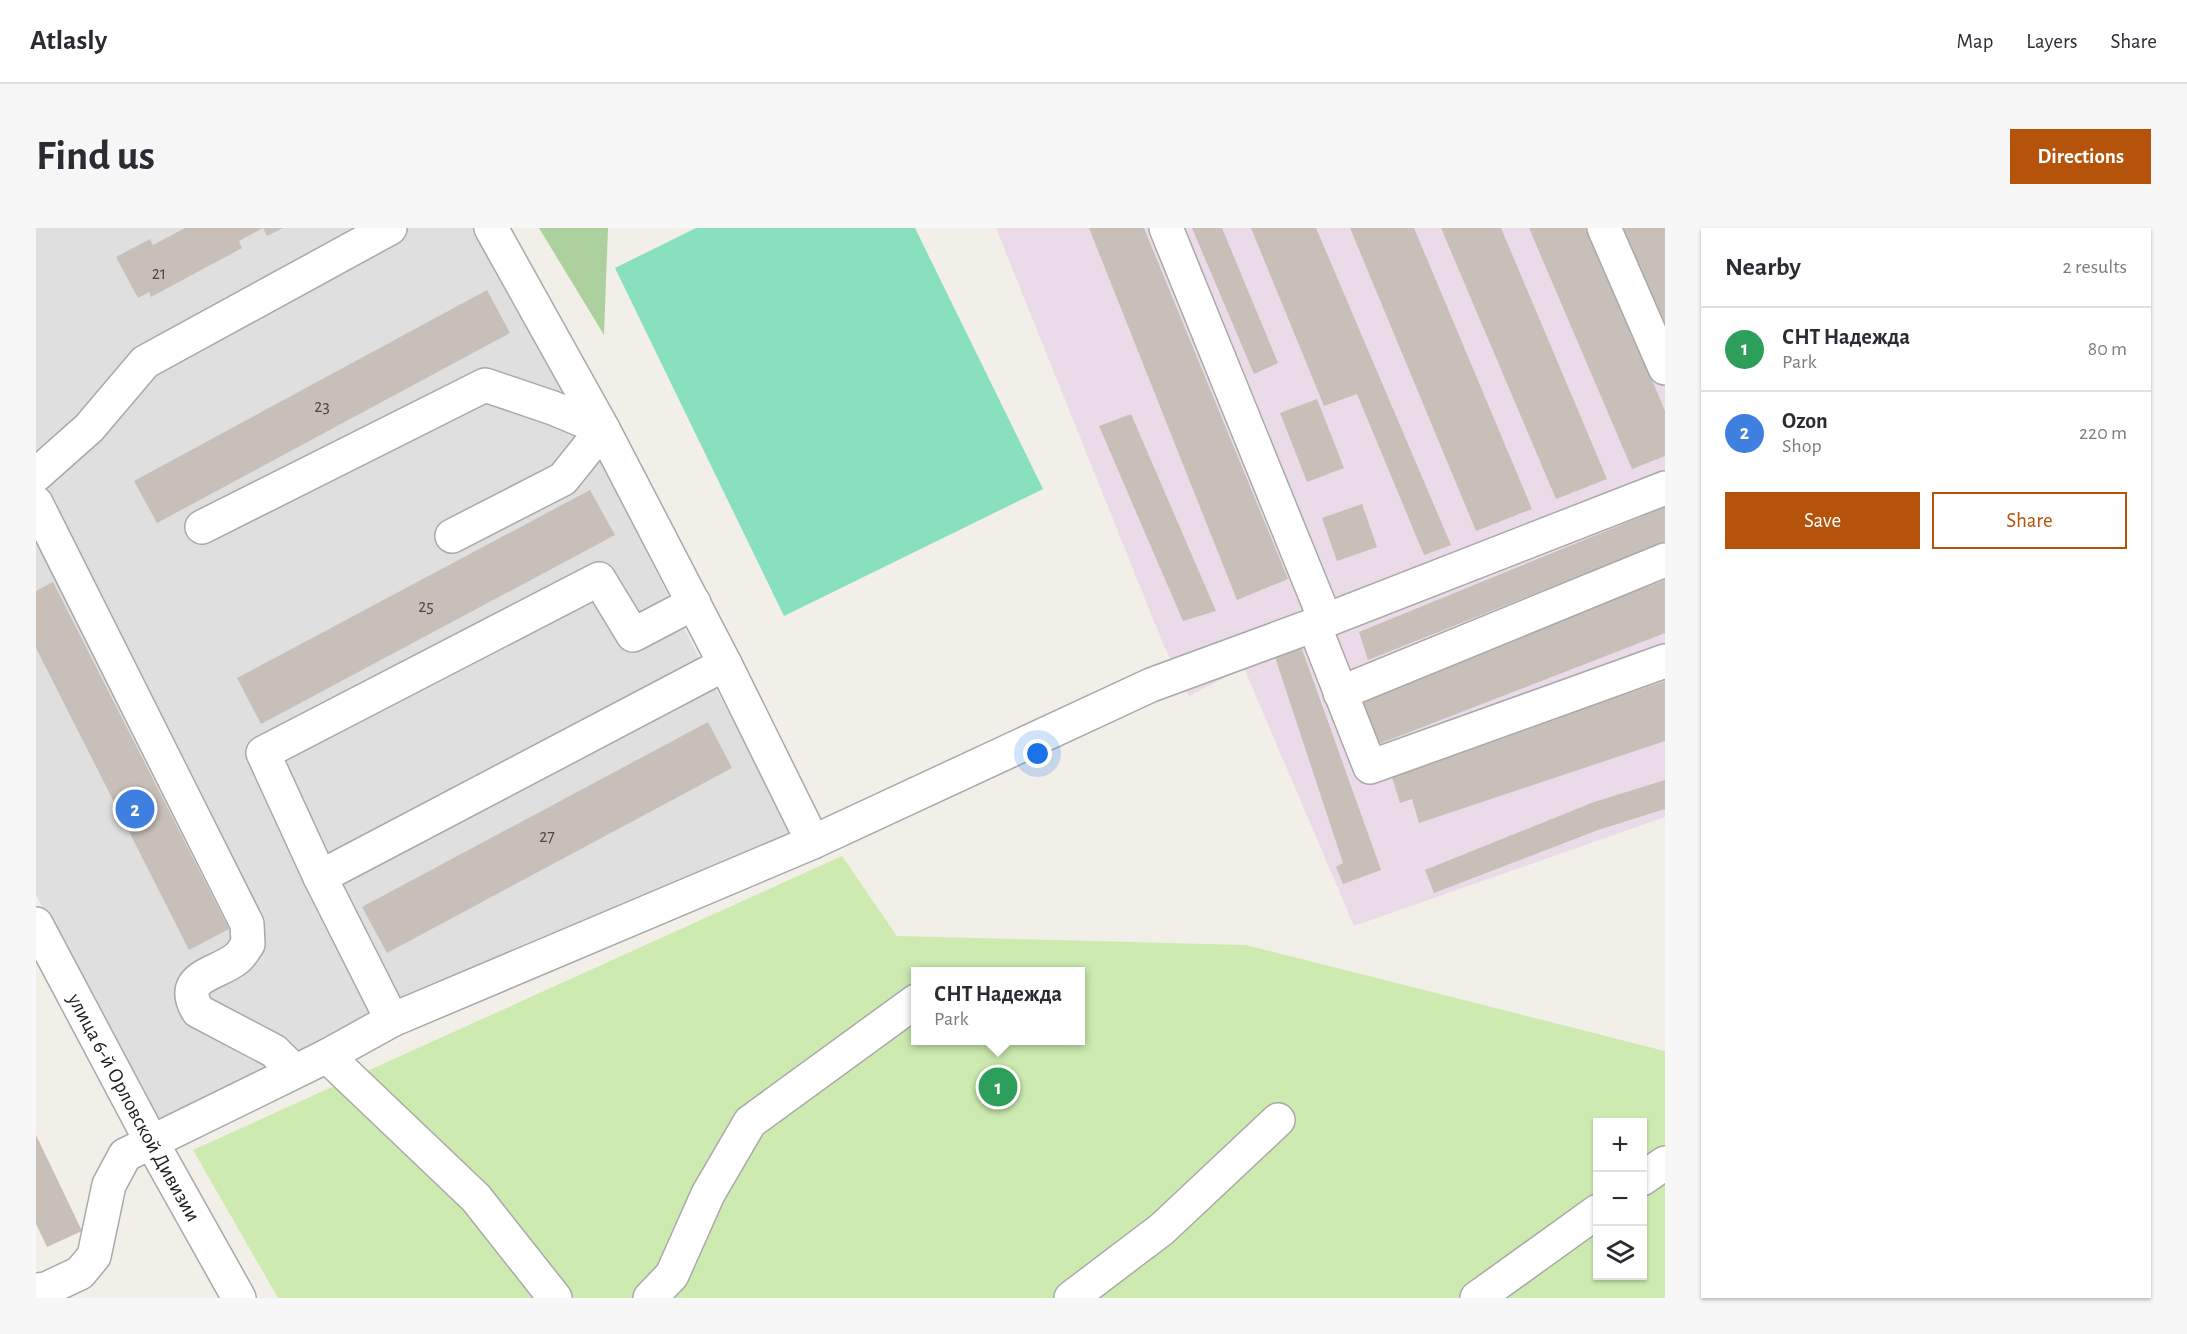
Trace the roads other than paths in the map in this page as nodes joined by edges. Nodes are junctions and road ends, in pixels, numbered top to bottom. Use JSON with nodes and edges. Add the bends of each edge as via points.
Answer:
{"nodes":[{"id":1,"x":390,"y":228,"type":"edge"},
{"id":2,"x":491,"y":228,"type":"edge"},
{"id":3,"x":1166,"y":228,"type":"edge"},
{"id":4,"x":1605,"y":228,"type":"edge"},
{"id":5,"x":1665,"y":368,"type":"edge"},
{"id":6,"x":603,"y":429,"type":"junction"},
{"id":7,"x":36,"y":475,"type":"edge"},
{"id":8,"x":1665,"y":488,"type":"edge"},
{"id":9,"x":36,"y":503,"type":"edge"},
{"id":10,"x":202,"y":527,"type":"dead end"},
{"id":11,"x":452,"y":536,"type":"dead end"},
{"id":12,"x":1665,"y":560,"type":"edge"},
{"id":13,"x":694,"y":603,"type":"junction"},
{"id":14,"x":1319,"y":622,"type":"junction"},
{"id":15,"x":1665,"y":661,"type":"edge"},
{"id":16,"x":725,"y":664,"type":"junction"},
{"id":17,"x":1340,"y":693,"type":"junction"},
{"id":18,"x":813,"y":842,"type":"junction"},
{"id":19,"x":320,"y":877,"type":"junction"},
{"id":20,"x":36,"y":925,"type":"edge"},
{"id":21,"x":911,"y":1004,"type":"edge"},
{"id":22,"x":392,"y":1020,"type":"junction"},
{"id":23,"x":327,"y":1056,"type":"junction"},
{"id":24,"x":294,"y":1071,"type":"junction"},
{"id":25,"x":1278,"y":1120,"type":"dead end"},
{"id":26,"x":151,"y":1141,"type":"junction"},
{"id":27,"x":1665,"y":1163,"type":"edge"},
{"id":28,"x":1647,"y":1176,"type":"edge"},
{"id":29,"x":1593,"y":1215,"type":"edge"},
{"id":30,"x":36,"y":1290,"type":"edge"},
{"id":31,"x":237,"y":1294,"type":"edge"},
{"id":32,"x":555,"y":1298,"type":"edge"},
{"id":33,"x":650,"y":1298,"type":"edge"},
{"id":34,"x":1071,"y":1298,"type":"edge"},
{"id":35,"x":1477,"y":1298,"type":"edge"}],
"edges":[{"from":1,"to":7,"type":"street","via":[[145,362],[89,428]]},
{"from":2,"to":6,"type":"street"},
{"from":3,"to":14,"type":"street"},
{"from":4,"to":5,"type":"street"},
{"from":6,"to":10,"type":"street","via":[[485,385]]},
{"from":6,"to":11,"type":"street","via":[[563,479]]},
{"from":6,"to":13,"type":"street"},
{"from":8,"to":14,"type":"street"},
{"from":9,"to":24,"type":"street","via":[[246,924],[248,944],[237,959],[200,978],[192,989],[192,1000],[198,1011],[274,1051]]},
{"from":12,"to":17,"type":"street"},
{"from":13,"to":16,"type":"street"},
{"from":13,"to":19,"type":"street","via":[[633,635],[599,579],[263,753]]},
{"from":14,"to":17,"type":"street"},
{"from":14,"to":18,"type":"street","via":[[1151,685]]},
{"from":15,"to":17,"type":"street","via":[[1370,767]]},
{"from":16,"to":18,"type":"street"},
{"from":16,"to":19,"type":"street"},
{"from":18,"to":22,"type":"street"},
{"from":19,"to":22,"type":"street"},
{"from":20,"to":26,"type":"street","name":"улица 6-й Орловской Дивизии"},
{"from":21,"to":33,"type":"street","via":[[750,1122],[708,1194],[672,1275]]},
{"from":22,"to":23,"type":"street"},
{"from":23,"to":24,"type":"street"},
{"from":23,"to":32,"type":"street","via":[[476,1198]]},
{"from":24,"to":26,"type":"street"},
{"from":25,"to":34,"type":"street","via":[[1162,1229]]},
{"from":26,"to":30,"type":"street","via":[[124,1155],[109,1185],[94,1256],[80,1273]]},
{"from":26,"to":31,"type":"street","name":"улица 6-й Орловской Дивизии"},
{"from":27,"to":28,"type":"street"},
{"from":29,"to":35,"type":"street"}]}
